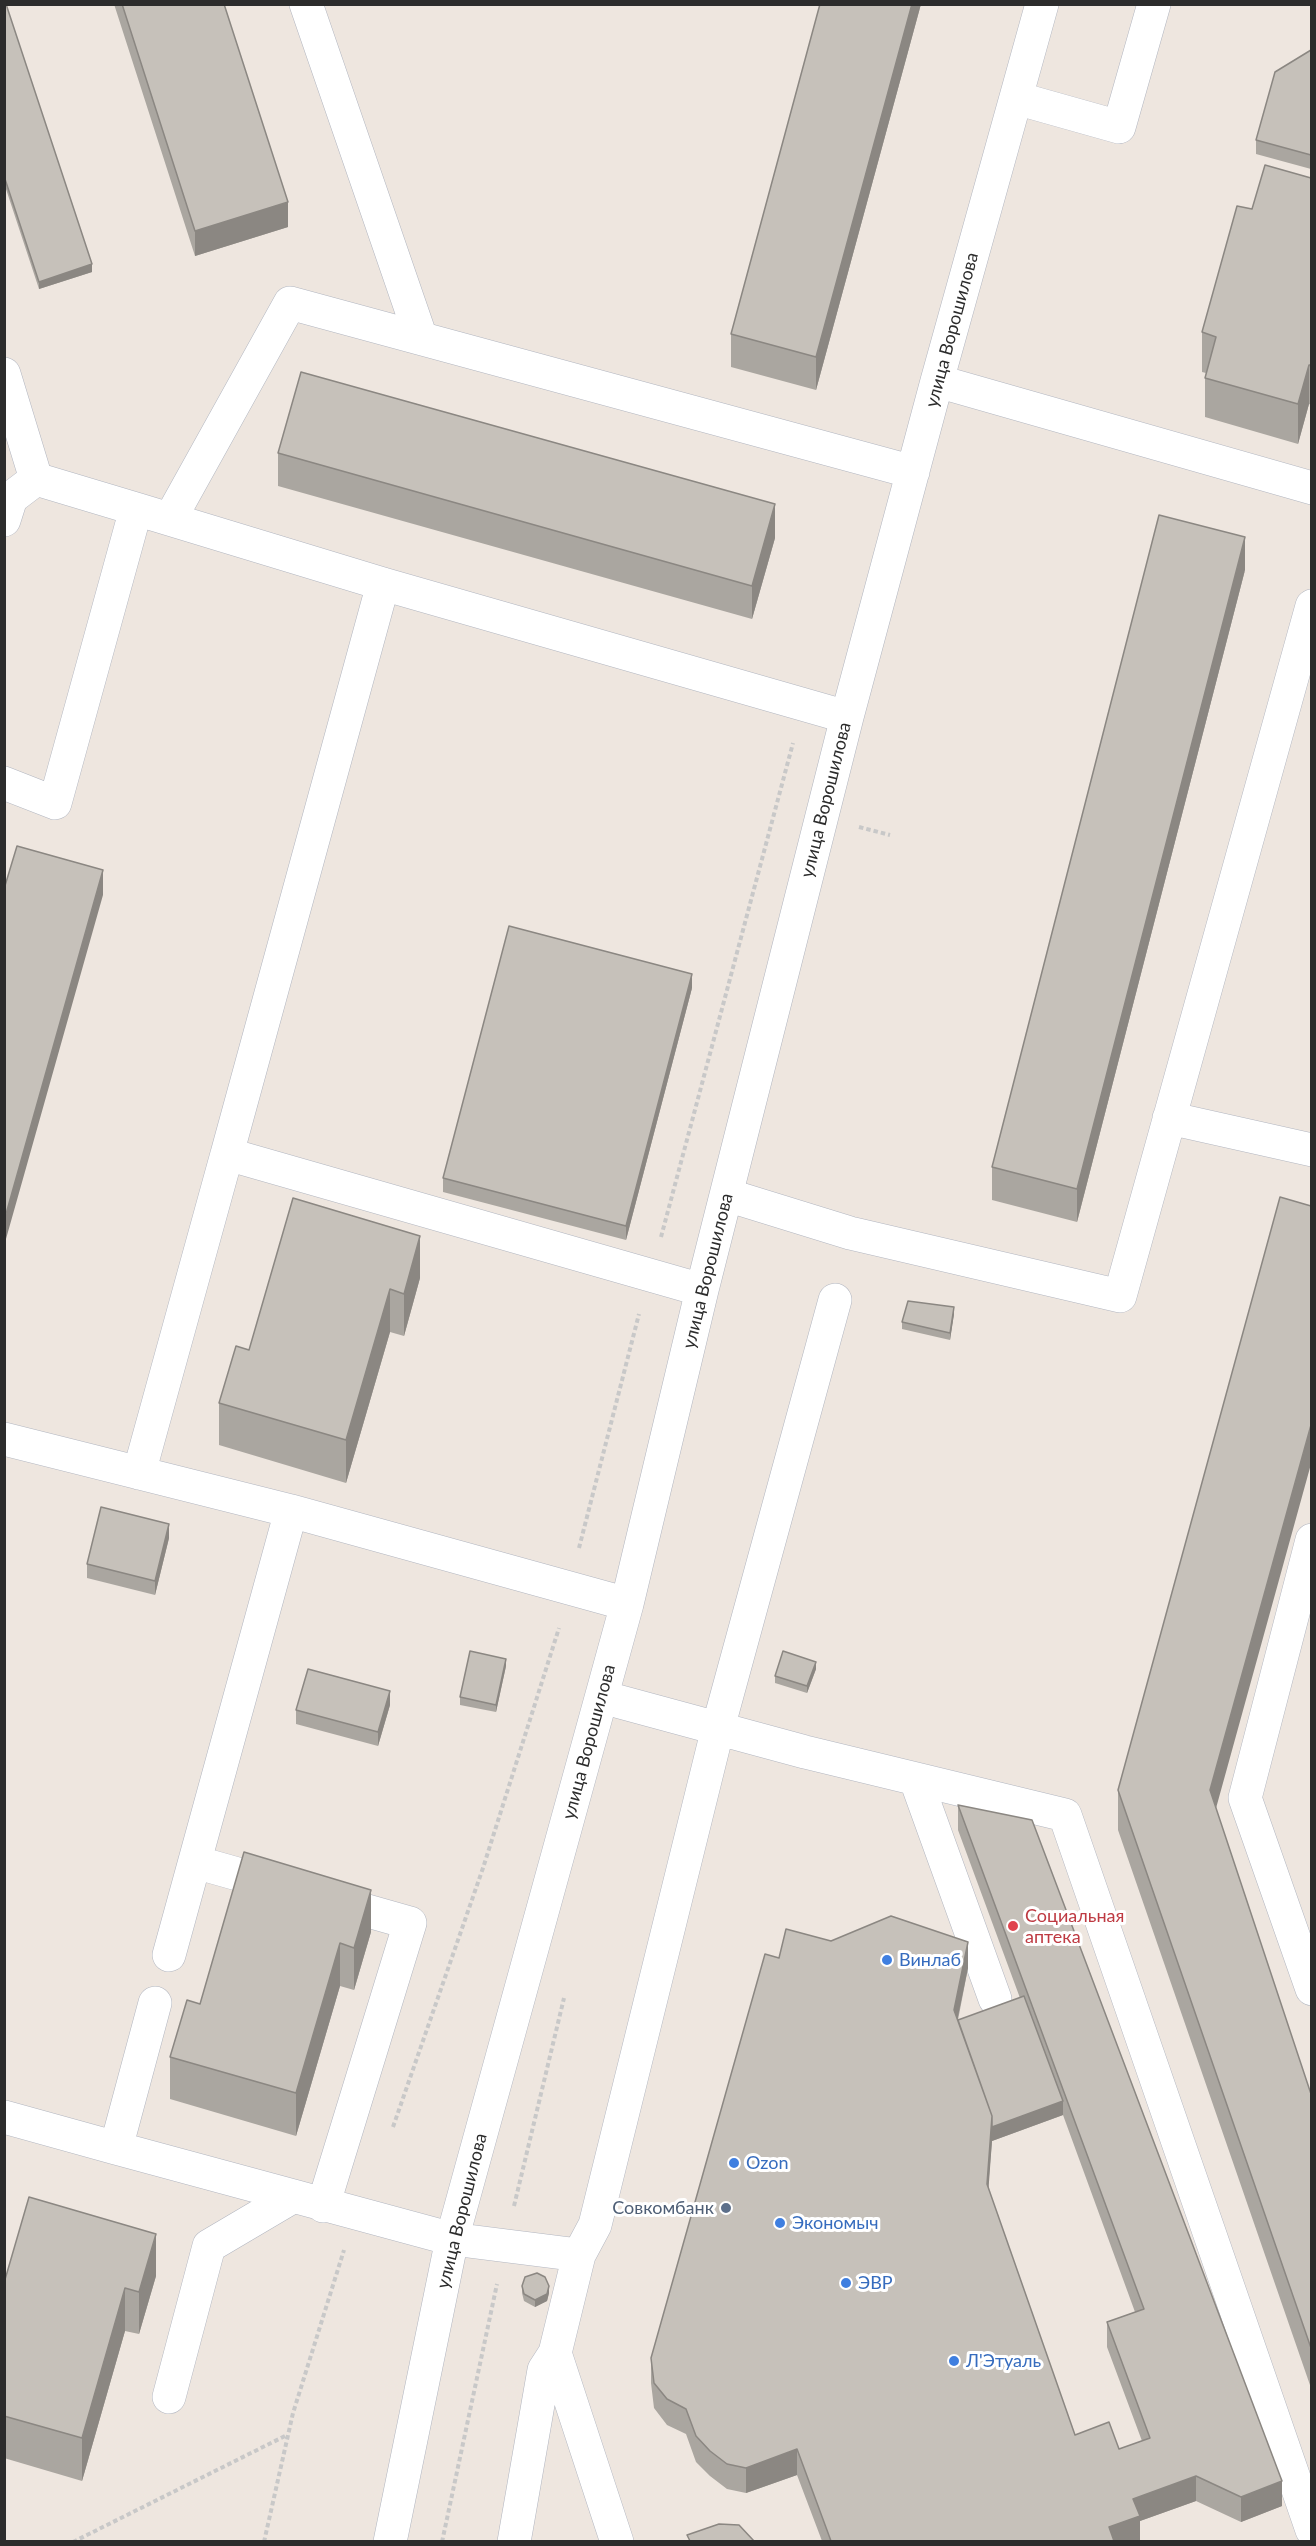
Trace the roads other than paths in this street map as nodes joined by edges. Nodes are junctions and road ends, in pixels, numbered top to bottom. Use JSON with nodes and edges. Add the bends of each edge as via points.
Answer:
{"nodes":[{"id":1,"x":306,"y":4,"type":"edge"},
{"id":2,"x":1042,"y":4,"type":"edge"},
{"id":3,"x":1154,"y":4,"type":"edge"},
{"id":4,"x":1016,"y":98,"type":"junction"},
{"id":5,"x":421,"y":338,"type":"junction"},
{"id":6,"x":4,"y":374,"type":"edge"},
{"id":7,"x":937,"y":381,"type":"junction"},
{"id":8,"x":913,"y":472,"type":"junction"},
{"id":9,"x":4,"y":475,"type":"edge"},
{"id":10,"x":36,"y":479,"type":"junction"},
{"id":11,"x":1311,"y":488,"type":"edge"},
{"id":12,"x":136,"y":509,"type":"junction"},
{"id":13,"x":170,"y":519,"type":"junction"},
{"id":14,"x":4,"y":520,"type":"edge"},
{"id":15,"x":382,"y":584,"type":"junction"},
{"id":16,"x":1311,"y":606,"type":"edge"},
{"id":17,"x":847,"y":717,"type":"junction"},
{"id":18,"x":4,"y":783,"type":"edge"},
{"id":19,"x":1169,"y":1118,"type":"junction"},
{"id":20,"x":1311,"y":1150,"type":"edge"},
{"id":21,"x":226,"y":1154,"type":"junction"},
{"id":22,"x":727,"y":1195,"type":"junction"},
{"id":23,"x":702,"y":1290,"type":"junction"},
{"id":24,"x":835,"y":1300,"type":"dead end"},
{"id":25,"x":4,"y":1439,"type":"edge"},
{"id":26,"x":139,"y":1473,"type":"junction"},
{"id":27,"x":291,"y":1511,"type":"junction"},
{"id":28,"x":1311,"y":1540,"type":"edge"},
{"id":29,"x":627,"y":1604,"type":"junction"},
{"id":30,"x":602,"y":1697,"type":"junction"},
{"id":31,"x":718,"y":1728,"type":"junction"},
{"id":32,"x":916,"y":1780,"type":"junction"},
{"id":33,"x":195,"y":1862,"type":"junction"},
{"id":34,"x":169,"y":1955,"type":"dead end"},
{"id":35,"x":1311,"y":1989,"type":"edge"},
{"id":36,"x":995,"y":2000,"type":"dead end"},
{"id":37,"x":155,"y":2003,"type":"dead end"},
{"id":38,"x":4,"y":2117,"type":"edge"},
{"id":39,"x":116,"y":2148,"type":"junction"},
{"id":40,"x":308,"y":2201,"type":"junction"},
{"id":41,"x":452,"y":2239,"type":"junction"},
{"id":42,"x":579,"y":2255,"type":"junction"},
{"id":43,"x":555,"y":2353,"type":"junction"},
{"id":44,"x":168,"y":2397,"type":"dead end"},
{"id":45,"x":1311,"y":2530,"type":"edge"},
{"id":46,"x":390,"y":2541,"type":"edge"},
{"id":47,"x":514,"y":2541,"type":"edge"},
{"id":48,"x":617,"y":2541,"type":"edge"}],
"edges":[{"from":1,"to":5,"type":"street"},
{"from":2,"to":4,"type":"street","name":"улица Ворошилова"},
{"from":3,"to":4,"type":"street","via":[[1119,127]]},
{"from":4,"to":7,"type":"street","name":"улица Ворошилова"},
{"from":5,"to":8,"type":"street"},
{"from":5,"to":13,"type":"street","via":[[290,303]]},
{"from":6,"to":10,"type":"street"},
{"from":7,"to":8,"type":"street","name":"улица Ворошилова"},
{"from":7,"to":11,"type":"street"},
{"from":8,"to":17,"type":"street","name":"улица Ворошилова"},
{"from":9,"to":10,"type":"street"},
{"from":10,"to":12,"type":"street"},
{"from":10,"to":14,"type":"street","via":[[10,498]]},
{"from":12,"to":13,"type":"street"},
{"from":12,"to":18,"type":"street","via":[[55,803]]},
{"from":13,"to":15,"type":"street"},
{"from":15,"to":17,"type":"street"},
{"from":15,"to":21,"type":"street"},
{"from":16,"to":19,"type":"street"},
{"from":17,"to":22,"type":"street","name":"улица Ворошилова"},
{"from":19,"to":20,"type":"street"},
{"from":19,"to":22,"type":"street","via":[[1120,1296],[850,1233]]},
{"from":21,"to":23,"type":"street"},
{"from":21,"to":26,"type":"street"},
{"from":22,"to":23,"type":"street","name":"улица Ворошилова"},
{"from":23,"to":29,"type":"street","name":"улица Ворошилова"},
{"from":24,"to":31,"type":"street"},
{"from":25,"to":26,"type":"street"},
{"from":26,"to":27,"type":"street"},
{"from":27,"to":29,"type":"street"},
{"from":27,"to":33,"type":"street"},
{"from":28,"to":35,"type":"street","via":[[1245,1798]]},
{"from":29,"to":30,"type":"street","name":"улица Ворошилова"},
{"from":30,"to":31,"type":"street"},
{"from":30,"to":41,"type":"street","name":"улица Ворошилова"},
{"from":31,"to":32,"type":"street"},
{"from":31,"to":42,"type":"street","via":[[595,2224]]},
{"from":32,"to":36,"type":"street"},
{"from":32,"to":45,"type":"street","via":[[1065,1815]]},
{"from":33,"to":34,"type":"street"},
{"from":33,"to":40,"type":"street","via":[[410,1923]]},
{"from":37,"to":39,"type":"street"},
{"from":38,"to":39,"type":"street"},
{"from":39,"to":40,"type":"street"},
{"from":40,"to":41,"type":"street"},
{"from":40,"to":44,"type":"street","via":[[209,2246]]},
{"from":41,"to":42,"type":"street"},
{"from":41,"to":46,"type":"street","name":"улица Ворошилова"},
{"from":42,"to":43,"type":"street"},
{"from":43,"to":47,"type":"street","via":[[544,2370]]},
{"from":43,"to":48,"type":"street"}]}
